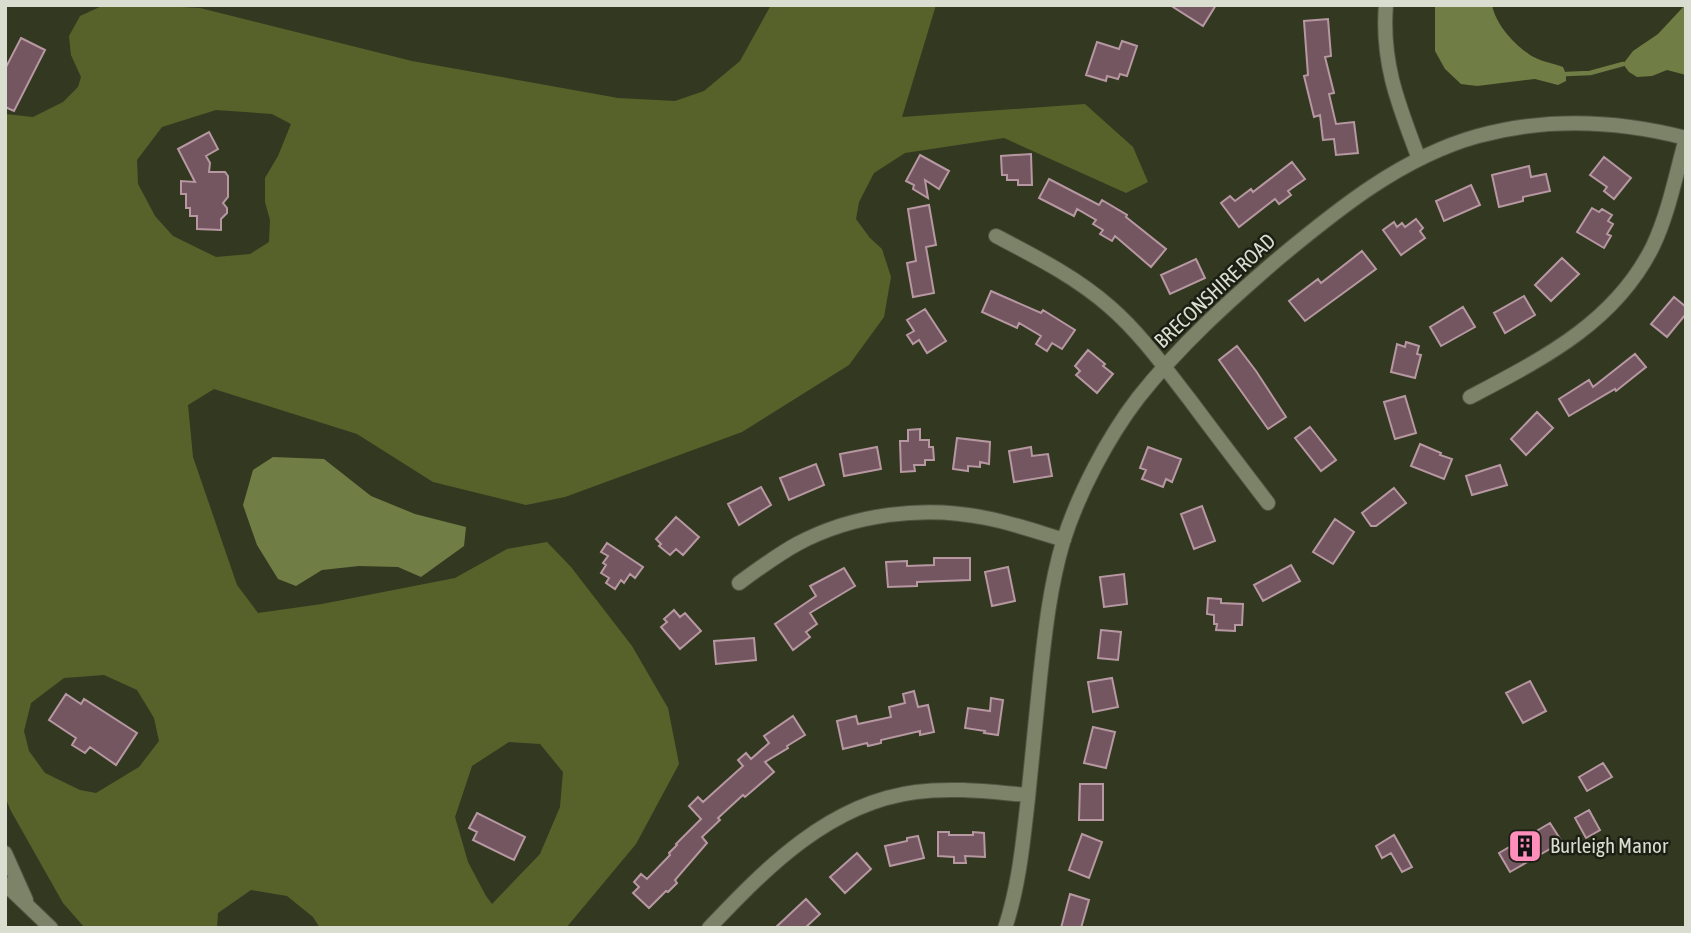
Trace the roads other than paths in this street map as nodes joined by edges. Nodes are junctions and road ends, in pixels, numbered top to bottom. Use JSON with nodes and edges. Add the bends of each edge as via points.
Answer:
{"nodes":[{"id":1,"x":1386,"y":5,"type":"edge"},
{"id":2,"x":1686,"y":138,"type":"edge"},
{"id":3,"x":1419,"y":159,"type":"junction"},
{"id":4,"x":996,"y":236,"type":"dead end"},
{"id":5,"x":1164,"y":366,"type":"junction"},
{"id":6,"x":1470,"y":397,"type":"dead end"},
{"id":7,"x":1268,"y":503,"type":"dead end"},
{"id":8,"x":1064,"y":540,"type":"junction"},
{"id":9,"x":739,"y":583,"type":"dead end"},
{"id":10,"x":1028,"y":795,"type":"junction"},
{"id":11,"x":5,"y":853,"type":"edge"},
{"id":12,"x":5,"y":884,"type":"edge"},
{"id":13,"x":28,"y":904,"type":"junction"},
{"id":14,"x":51,"y":928,"type":"edge"},
{"id":15,"x":709,"y":928,"type":"edge"},
{"id":16,"x":1005,"y":928,"type":"edge"}],
"edges":[{"from":1,"to":3,"type":"street","via":[[1388,64]]},
{"from":2,"to":3,"type":"street","name":"BRECONSHIRE ROAD","via":[[1618,124],[1552,123],[1477,136]]},
{"from":2,"to":6,"type":"street","via":[[1653,247],[1615,301],[1565,344]]},
{"from":3,"to":5,"type":"street","name":"BRECONSHIRE ROAD","via":[[1319,225],[1209,319]]},
{"from":4,"to":5,"type":"street","via":[[1041,259],[1110,306]]},
{"from":5,"to":7,"type":"street"},
{"from":5,"to":8,"type":"street","name":"BRECONSHIRE ROAD","via":[[1136,400],[1101,457]]},
{"from":8,"to":9,"type":"street","via":[[985,517],[889,515],[831,529],[798,543]]},
{"from":8,"to":10,"type":"street","name":"BRECONSHIRE ROAD","via":[[1051,587]]},
{"from":10,"to":15,"type":"street","via":[[942,789],[913,792],[860,808],[789,850]]},
{"from":10,"to":16,"type":"street","name":"BRECONSHIRE ROAD","via":[[1019,870]]},
{"from":11,"to":13,"type":"street"},
{"from":12,"to":13,"type":"street"},
{"from":13,"to":14,"type":"street"}]}
